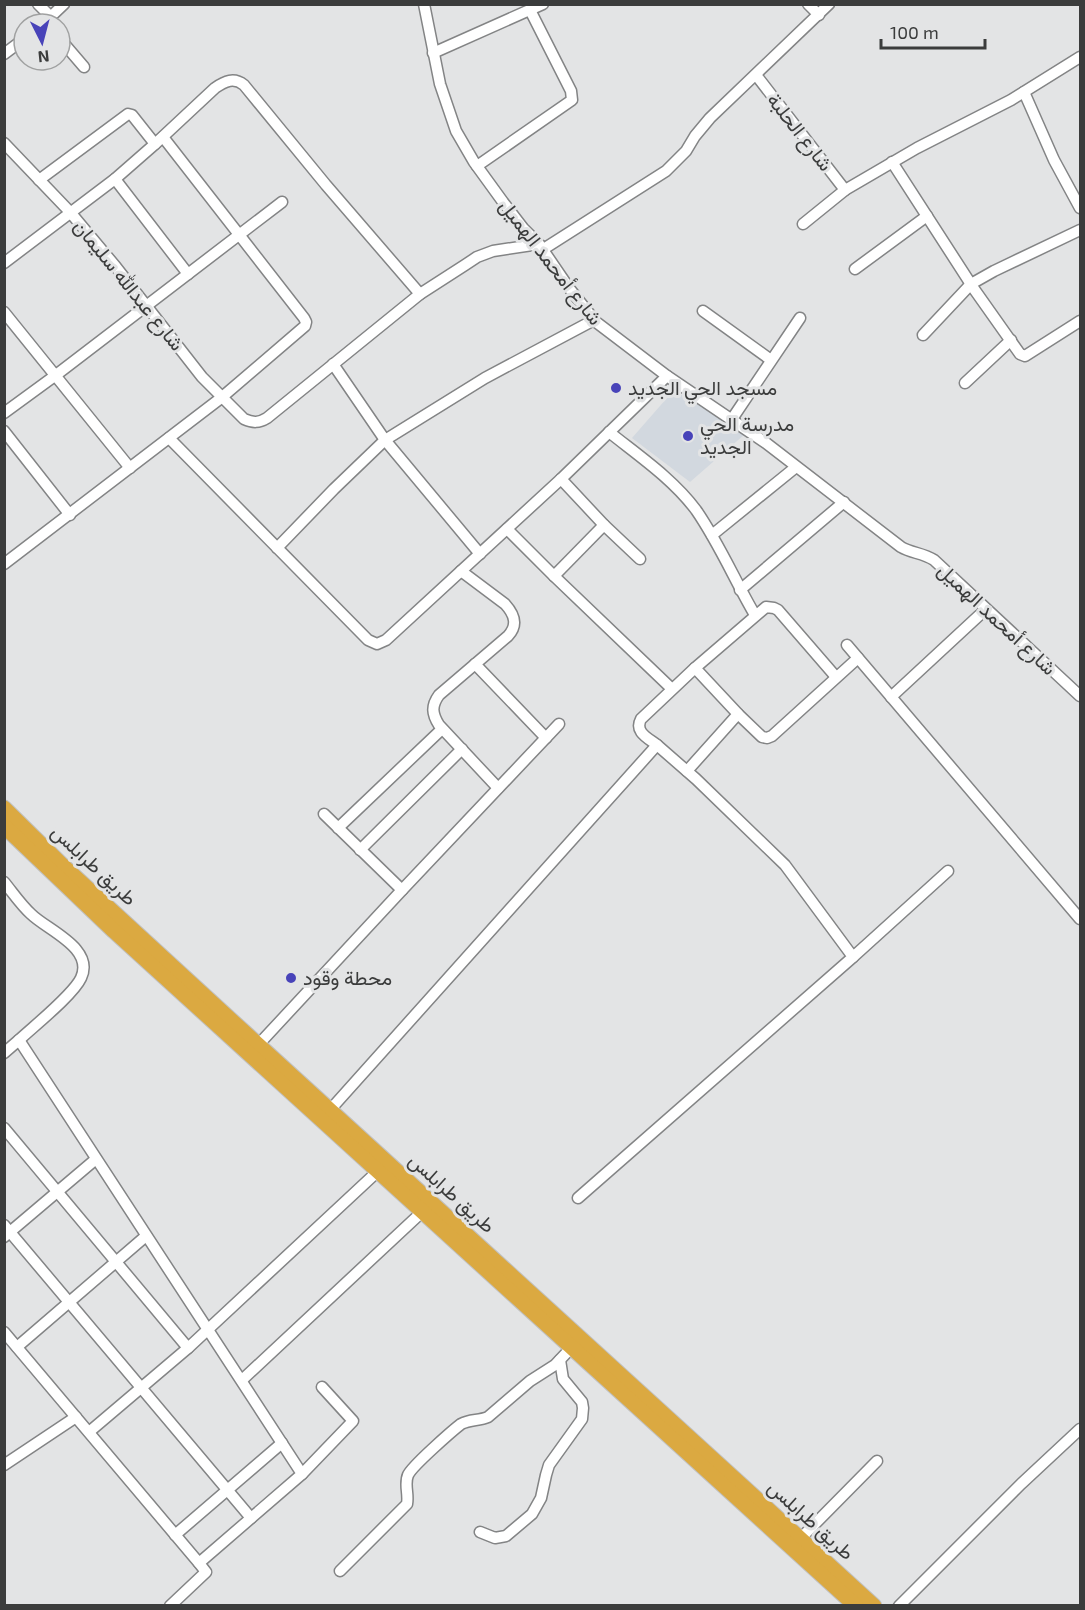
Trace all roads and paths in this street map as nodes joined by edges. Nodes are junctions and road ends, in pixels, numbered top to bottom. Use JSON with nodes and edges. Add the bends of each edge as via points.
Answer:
{"nodes":[{"id":1,"x":424,"y":4,"type":"edge"},
{"id":2,"x":543,"y":4,"type":"edge"},
{"id":3,"x":808,"y":4,"type":"edge"},
{"id":4,"x":829,"y":4,"type":"edge"},
{"id":5,"x":530,"y":10,"type":"junction"},
{"id":6,"x":819,"y":15,"type":"junction"},
{"id":7,"x":72,"y":53,"type":"edge"},
{"id":8,"x":433,"y":53,"type":"junction"},
{"id":9,"x":1080,"y":57,"type":"edge"},
{"id":10,"x":84,"y":67,"type":"dead end"},
{"id":11,"x":756,"y":75,"type":"junction"},
{"id":12,"x":1023,"y":92,"type":"junction"},
{"id":13,"x":159,"y":141,"type":"junction"},
{"id":14,"x":4,"y":143,"type":"edge"},
{"id":15,"x":892,"y":162,"type":"junction"},
{"id":16,"x":477,"y":166,"type":"junction"},
{"id":17,"x":115,"y":179,"type":"junction"},
{"id":18,"x":39,"y":180,"type":"junction"},
{"id":19,"x":845,"y":190,"type":"junction"},
{"id":20,"x":282,"y":202,"type":"dead end"},
{"id":21,"x":1080,"y":208,"type":"edge"},
{"id":22,"x":70,"y":212,"type":"junction"},
{"id":23,"x":927,"y":216,"type":"junction"},
{"id":24,"x":803,"y":224,"type":"dead end"},
{"id":25,"x":1080,"y":230,"type":"edge"},
{"id":26,"x":239,"y":235,"type":"junction"},
{"id":27,"x":540,"y":247,"type":"junction"},
{"id":28,"x":4,"y":263,"type":"edge"},
{"id":29,"x":855,"y":269,"type":"dead end"},
{"id":30,"x":188,"y":273,"type":"junction"},
{"id":31,"x":971,"y":284,"type":"junction"},
{"id":32,"x":420,"y":294,"type":"junction"},
{"id":33,"x":146,"y":306,"type":"junction"},
{"id":34,"x":703,"y":311,"type":"dead end"},
{"id":35,"x":4,"y":312,"type":"edge"},
{"id":36,"x":800,"y":318,"type":"dead end"},
{"id":37,"x":594,"y":320,"type":"junction"},
{"id":38,"x":1080,"y":321,"type":"edge"},
{"id":39,"x":923,"y":335,"type":"dead end"},
{"id":40,"x":1011,"y":340,"type":"junction"},
{"id":41,"x":771,"y":360,"type":"junction"},
{"id":42,"x":333,"y":364,"type":"junction"},
{"id":43,"x":56,"y":375,"type":"junction"},
{"id":44,"x":667,"y":376,"type":"junction"},
{"id":45,"x":965,"y":383,"type":"dead end"},
{"id":46,"x":221,"y":398,"type":"junction"},
{"id":47,"x":4,"y":413,"type":"edge"},
{"id":48,"x":732,"y":419,"type":"junction"},
{"id":49,"x":4,"y":431,"type":"edge"},
{"id":50,"x":609,"y":432,"type":"junction"},
{"id":51,"x":169,"y":438,"type":"junction"},
{"id":52,"x":385,"y":440,"type":"junction"},
{"id":53,"x":796,"y":467,"type":"junction"},
{"id":54,"x":130,"y":468,"type":"junction"},
{"id":55,"x":561,"y":479,"type":"junction"},
{"id":56,"x":844,"y":502,"type":"junction"},
{"id":57,"x":70,"y":515,"type":"junction"},
{"id":58,"x":604,"y":525,"type":"junction"},
{"id":59,"x":507,"y":529,"type":"junction"},
{"id":60,"x":712,"y":535,"type":"junction"},
{"id":61,"x":277,"y":548,"type":"junction"},
{"id":62,"x":480,"y":554,"type":"junction"},
{"id":63,"x":7,"y":557,"type":"edge"},
{"id":64,"x":640,"y":559,"type":"dead end"},
{"id":65,"x":461,"y":571,"type":"junction"},
{"id":66,"x":554,"y":576,"type":"junction"},
{"id":67,"x":740,"y":590,"type":"junction"},
{"id":68,"x":986,"y":609,"type":"junction"},
{"id":69,"x":755,"y":615,"type":"junction"},
{"id":70,"x":848,"y":645,"type":"dead end"},
{"id":71,"x":858,"y":658,"type":"junction"},
{"id":72,"x":475,"y":664,"type":"junction"},
{"id":73,"x":695,"y":668,"type":"junction"},
{"id":74,"x":837,"y":677,"type":"junction"},
{"id":75,"x":672,"y":690,"type":"junction"},
{"id":76,"x":1079,"y":691,"type":"edge"},
{"id":77,"x":891,"y":697,"type":"junction"},
{"id":78,"x":738,"y":714,"type":"junction"},
{"id":79,"x":559,"y":724,"type":"dead end"},
{"id":80,"x":442,"y":729,"type":"junction"},
{"id":81,"x":546,"y":738,"type":"junction"},
{"id":82,"x":657,"y":745,"type":"junction"},
{"id":83,"x":462,"y":749,"type":"junction"},
{"id":84,"x":687,"y":771,"type":"junction"},
{"id":85,"x":498,"y":788,"type":"junction"},
{"id":86,"x":4,"y":808,"type":"edge"},
{"id":87,"x":324,"y":814,"type":"dead end"},
{"id":88,"x":4,"y":826,"type":"edge"},
{"id":89,"x":338,"y":828,"type":"junction"},
{"id":90,"x":360,"y":850,"type":"junction"},
{"id":91,"x":948,"y":872,"type":"dead end"},
{"id":92,"x":4,"y":882,"type":"edge"},
{"id":93,"x":402,"y":890,"type":"junction"},
{"id":94,"x":1080,"y":919,"type":"edge"},
{"id":95,"x":853,"y":957,"type":"junction"},
{"id":96,"x":19,"y":1040,"type":"junction"},
{"id":97,"x":259,"y":1044,"type":"junction"},
{"id":98,"x":4,"y":1053,"type":"edge"},
{"id":99,"x":330,"y":1110,"type":"junction"},
{"id":100,"x":4,"y":1128,"type":"edge"},
{"id":101,"x":96,"y":1159,"type":"junction"},
{"id":102,"x":377,"y":1172,"type":"junction"},
{"id":103,"x":58,"y":1191,"type":"junction"},
{"id":104,"x":578,"y":1198,"type":"dead end"},
{"id":105,"x":422,"y":1212,"type":"junction"},
{"id":106,"x":6,"y":1231,"type":"edge"},
{"id":107,"x":146,"y":1236,"type":"junction"},
{"id":108,"x":116,"y":1262,"type":"junction"},
{"id":109,"x":69,"y":1302,"type":"junction"},
{"id":110,"x":208,"y":1329,"type":"junction"},
{"id":111,"x":4,"y":1332,"type":"edge"},
{"id":112,"x":17,"y":1347,"type":"junction"},
{"id":113,"x":572,"y":1347,"type":"junction"},
{"id":114,"x":188,"y":1348,"type":"junction"},
{"id":115,"x":560,"y":1360,"type":"junction"},
{"id":116,"x":242,"y":1380,"type":"junction"},
{"id":117,"x":142,"y":1387,"type":"junction"},
{"id":118,"x":322,"y":1387,"type":"dead end"},
{"id":119,"x":76,"y":1417,"type":"junction"},
{"id":120,"x":1080,"y":1429,"type":"edge"},
{"id":121,"x":89,"y":1432,"type":"junction"},
{"id":122,"x":282,"y":1443,"type":"junction"},
{"id":123,"x":877,"y":1461,"type":"dead end"},
{"id":124,"x":4,"y":1465,"type":"edge"},
{"id":125,"x":302,"y":1474,"type":"junction"},
{"id":126,"x":227,"y":1490,"type":"junction"},
{"id":127,"x":251,"y":1518,"type":"junction"},
{"id":128,"x":480,"y":1532,"type":"dead end"},
{"id":129,"x":175,"y":1535,"type":"junction"},
{"id":130,"x":801,"y":1538,"type":"junction"},
{"id":131,"x":199,"y":1563,"type":"junction"},
{"id":132,"x":340,"y":1571,"type":"dead end"},
{"id":133,"x":170,"y":1605,"type":"edge"},
{"id":134,"x":856,"y":1605,"type":"edge"},
{"id":135,"x":874,"y":1605,"type":"edge"},
{"id":136,"x":899,"y":1605,"type":"edge"}],
"edges":[{"from":1,"to":8,"type":"street","name":"شارع أمحمد الهميل"},
{"from":2,"to":5,"type":"street"},
{"from":3,"to":6,"type":"street"},
{"from":4,"to":6,"type":"street"},
{"from":5,"to":8,"type":"street"},
{"from":5,"to":16,"type":"street","via":[[572,100]]},
{"from":6,"to":11,"type":"street"},
{"from":7,"to":10,"type":"street"},
{"from":8,"to":16,"type":"street","name":"شارع أمحمد الهميل","via":[[456,131]]},
{"from":9,"to":12,"type":"street"},
{"from":11,"to":19,"type":"street","name":"شارع الحلبة"},
{"from":11,"to":27,"type":"street","via":[[710,118],[666,171]]},
{"from":12,"to":15,"type":"street"},
{"from":12,"to":21,"type":"street"},
{"from":13,"to":17,"type":"street"},
{"from":13,"to":18,"type":"street","via":[[128,114]]},
{"from":13,"to":26,"type":"street"},
{"from":13,"to":32,"type":"street","via":[[223,82],[239,81]]},
{"from":14,"to":18,"type":"street","name":"شارع عبدالله سليمان"},
{"from":15,"to":19,"type":"street"},
{"from":15,"to":23,"type":"street"},
{"from":16,"to":27,"type":"street","name":"شارع أمحمد الهميل"},
{"from":17,"to":22,"type":"street"},
{"from":17,"to":30,"type":"street"},
{"from":18,"to":22,"type":"street","name":"شارع عبدالله سليمان"},
{"from":19,"to":24,"type":"street"},
{"from":20,"to":26,"type":"street"},
{"from":22,"to":28,"type":"street"},
{"from":22,"to":33,"type":"street","name":"شارع عبدالله سليمان"},
{"from":23,"to":29,"type":"street"},
{"from":23,"to":31,"type":"street"},
{"from":25,"to":31,"type":"street"},
{"from":26,"to":30,"type":"street"},
{"from":26,"to":46,"type":"street","via":[[306,324]]},
{"from":27,"to":32,"type":"street","via":[[493,251]]},
{"from":27,"to":37,"type":"street","name":"شارع أمحمد الهميل"},
{"from":30,"to":33,"type":"street"},
{"from":31,"to":39,"type":"street"},
{"from":31,"to":40,"type":"street"},
{"from":32,"to":42,"type":"street"},
{"from":33,"to":43,"type":"street"},
{"from":33,"to":46,"type":"street","name":"شارع عبدالله سليمان"},
{"from":34,"to":41,"type":"street"},
{"from":35,"to":43,"type":"street"},
{"from":36,"to":41,"type":"street"},
{"from":37,"to":44,"type":"street","name":"شارع أمحمد الهميل"},
{"from":37,"to":52,"type":"street","via":[[485,378]]},
{"from":38,"to":40,"type":"street","via":[[1025,356]]},
{"from":40,"to":45,"type":"street"},
{"from":41,"to":48,"type":"street"},
{"from":42,"to":46,"type":"street","name":"شارع عبدالله سليمان","via":[[262,421],[244,419]]},
{"from":42,"to":52,"type":"street"},
{"from":43,"to":47,"type":"street"},
{"from":43,"to":54,"type":"street"},
{"from":44,"to":48,"type":"street","name":"شارع أمحمد الهميل"},
{"from":44,"to":50,"type":"street"},
{"from":46,"to":51,"type":"street"},
{"from":48,"to":53,"type":"street","name":"شارع أمحمد الهميل"},
{"from":49,"to":57,"type":"street"},
{"from":50,"to":55,"type":"street"},
{"from":50,"to":60,"type":"street","via":[[673,484]]},
{"from":51,"to":54,"type":"street"},
{"from":51,"to":61,"type":"street"},
{"from":52,"to":61,"type":"street"},
{"from":52,"to":62,"type":"street"},
{"from":53,"to":56,"type":"street","name":"شارع أمحمد الهميل"},
{"from":53,"to":60,"type":"street"},
{"from":54,"to":57,"type":"street"},
{"from":55,"to":58,"type":"street"},
{"from":55,"to":59,"type":"street"},
{"from":56,"to":67,"type":"street"},
{"from":56,"to":68,"type":"street","name":"شارع أمحمد الهميل","via":[[901,547],[934,560]]},
{"from":57,"to":63,"type":"street"},
{"from":58,"to":64,"type":"street"},
{"from":58,"to":66,"type":"street"},
{"from":59,"to":62,"type":"street"},
{"from":59,"to":66,"type":"street"},
{"from":60,"to":67,"type":"street"},
{"from":61,"to":65,"type":"street","via":[[376,644],[386,640]]},
{"from":62,"to":65,"type":"street"},
{"from":65,"to":72,"type":"street","via":[[505,604],[514,618],[513,630]]},
{"from":66,"to":75,"type":"street"},
{"from":67,"to":69,"type":"street"},
{"from":68,"to":76,"type":"street","name":"شارع أمحمد الهميل"},
{"from":68,"to":77,"type":"street"},
{"from":69,"to":73,"type":"street"},
{"from":69,"to":74,"type":"street","via":[[766,608],[778,610]]},
{"from":70,"to":71,"type":"street"},
{"from":71,"to":74,"type":"street"},
{"from":71,"to":77,"type":"street"},
{"from":72,"to":80,"type":"street","via":[[438,695],[433,709]]},
{"from":72,"to":81,"type":"street"},
{"from":73,"to":75,"type":"street"},
{"from":73,"to":78,"type":"street"},
{"from":74,"to":78,"type":"street","via":[[770,738],[762,737]]},
{"from":75,"to":82,"type":"street","via":[[639,721],[640,732]]},
{"from":77,"to":94,"type":"street"},
{"from":78,"to":84,"type":"street"},
{"from":79,"to":81,"type":"street"},
{"from":80,"to":83,"type":"street"},
{"from":80,"to":89,"type":"street"},
{"from":81,"to":85,"type":"street"},
{"from":82,"to":84,"type":"street"},
{"from":82,"to":99,"type":"street"},
{"from":83,"to":85,"type":"street"},
{"from":83,"to":90,"type":"street"},
{"from":84,"to":95,"type":"street","via":[[785,865]]},
{"from":85,"to":93,"type":"street"},
{"from":86,"to":97,"type":"highway","name":"طريق طرابلس"},
{"from":87,"to":89,"type":"street"},
{"from":88,"to":102,"type":"highway"},
{"from":89,"to":90,"type":"street"},
{"from":90,"to":93,"type":"street"},
{"from":91,"to":95,"type":"street"},
{"from":92,"to":96,"type":"street","via":[[34,917],[79,954],[83,967],[80,981]]},
{"from":93,"to":97,"type":"street"},
{"from":95,"to":104,"type":"street"},
{"from":96,"to":98,"type":"street"},
{"from":96,"to":101,"type":"street"},
{"from":97,"to":99,"type":"highway","name":"طريق طرابلس"},
{"from":99,"to":130,"type":"highway","name":"طريق طرابلس"},
{"from":100,"to":103,"type":"street"},
{"from":101,"to":103,"type":"street"},
{"from":101,"to":107,"type":"street"},
{"from":102,"to":105,"type":"highway"},
{"from":102,"to":110,"type":"street"},
{"from":103,"to":106,"type":"street"},
{"from":103,"to":108,"type":"street"},
{"from":105,"to":113,"type":"highway"},
{"from":105,"to":116,"type":"street"},
{"from":106,"to":109,"type":"street"},
{"from":107,"to":108,"type":"street"},
{"from":107,"to":110,"type":"street"},
{"from":108,"to":109,"type":"street"},
{"from":108,"to":114,"type":"street"},
{"from":109,"to":112,"type":"street"},
{"from":109,"to":117,"type":"street"},
{"from":110,"to":114,"type":"street"},
{"from":110,"to":116,"type":"street"},
{"from":111,"to":112,"type":"street"},
{"from":112,"to":119,"type":"street"},
{"from":113,"to":115,"type":"street"},
{"from":113,"to":134,"type":"highway"},
{"from":114,"to":117,"type":"street"},
{"from":115,"to":128,"type":"street","via":[[563,1379],[582,1402],[582,1419],[549,1465],[541,1498],[532,1514],[506,1536],[495,1538]]},
{"from":115,"to":132,"type":"street","via":[[488,1417],[461,1424],[412,1469],[407,1480],[407,1504]]},
{"from":116,"to":122,"type":"street"},
{"from":117,"to":121,"type":"street"},
{"from":117,"to":126,"type":"street"},
{"from":118,"to":125,"type":"street","via":[[353,1421]]},
{"from":119,"to":121,"type":"street"},
{"from":119,"to":124,"type":"street"},
{"from":120,"to":136,"type":"street"},
{"from":121,"to":129,"type":"street"},
{"from":122,"to":125,"type":"street"},
{"from":122,"to":126,"type":"street"},
{"from":123,"to":130,"type":"street"},
{"from":125,"to":127,"type":"street"},
{"from":126,"to":127,"type":"street"},
{"from":126,"to":129,"type":"street"},
{"from":127,"to":131,"type":"street"},
{"from":129,"to":131,"type":"street"},
{"from":130,"to":135,"type":"highway","name":"طريق طرابلس"},
{"from":131,"to":133,"type":"street","via":[[207,1572]]}]}
